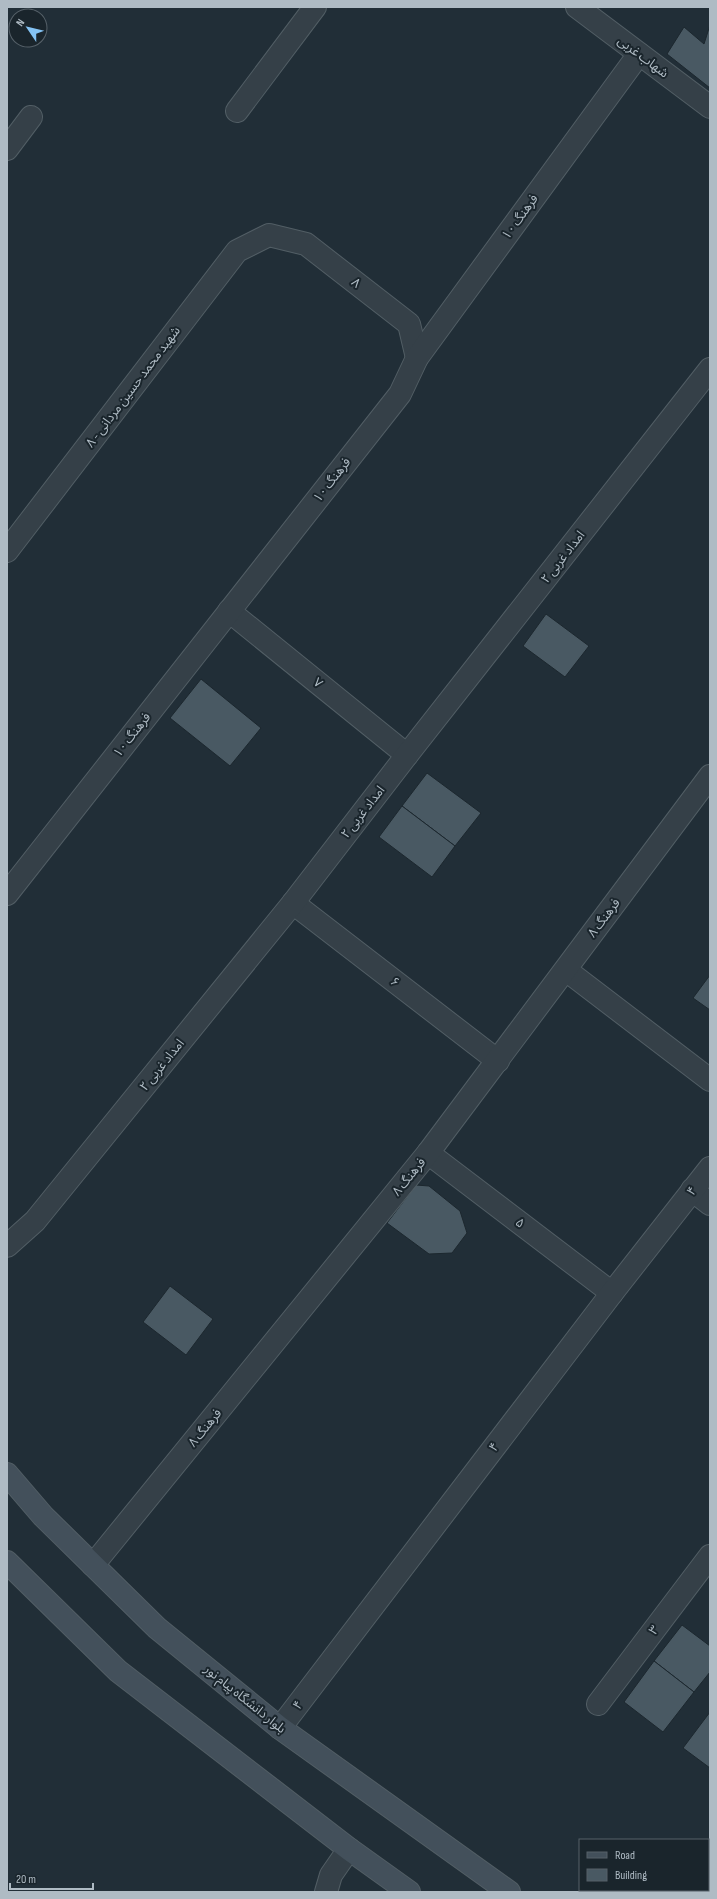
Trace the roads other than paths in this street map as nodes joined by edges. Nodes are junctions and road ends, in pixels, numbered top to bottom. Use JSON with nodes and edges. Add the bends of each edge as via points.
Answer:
{"nodes":[{"id":1,"x":315,"y":7,"type":"edge"},
{"id":2,"x":577,"y":7,"type":"edge"},
{"id":3,"x":639,"y":54,"type":"junction"},
{"id":4,"x":710,"y":107,"type":"edge"},
{"id":5,"x":237,"y":110,"type":"dead end"},
{"id":6,"x":31,"y":117,"type":"dead end"},
{"id":7,"x":7,"y":149,"type":"edge"},
{"id":8,"x":269,"y":234,"type":"joint"},
{"id":9,"x":417,"y":358,"type":"junction"},
{"id":10,"x":710,"y":369,"type":"edge"},
{"id":11,"x":8,"y":548,"type":"edge"},
{"id":12,"x":229,"y":611,"type":"junction"},
{"id":13,"x":407,"y":755,"type":"junction"},
{"id":14,"x":710,"y":776,"type":"edge"},
{"id":15,"x":7,"y":894,"type":"edge"},
{"id":16,"x":293,"y":903,"type":"junction"},
{"id":17,"x":566,"y":970,"type":"junction"},
{"id":18,"x":498,"y":1061,"type":"junction"},
{"id":19,"x":710,"y":1080,"type":"edge"},
{"id":20,"x":428,"y":1153,"type":"junction"},
{"id":21,"x":710,"y":1168,"type":"edge"},
{"id":22,"x":692,"y":1190,"type":"junction"},
{"id":23,"x":710,"y":1204,"type":"edge"},
{"id":24,"x":7,"y":1246,"type":"edge"},
{"id":25,"x":612,"y":1293,"type":"junction"},
{"id":26,"x":7,"y":1474,"type":"edge"},
{"id":27,"x":710,"y":1556,"type":"edge"},
{"id":28,"x":7,"y":1562,"type":"edge"},
{"id":29,"x":94,"y":1566,"type":"junction"},
{"id":30,"x":598,"y":1704,"type":"dead end"},
{"id":31,"x":280,"y":1728,"type":"junction"},
{"id":32,"x":349,"y":1849,"type":"junction"},
{"id":33,"x":326,"y":1892,"type":"edge"},
{"id":34,"x":409,"y":1892,"type":"edge"},
{"id":35,"x":509,"y":1892,"type":"edge"}],
"edges":[{"from":1,"to":5,"type":"street"},
{"from":2,"to":3,"type":"street","name":"شهاب غربی"},
{"from":3,"to":4,"type":"street","name":"شهاب غربی"},
{"from":3,"to":9,"type":"street","name":"فرهنگ ۱۰"},
{"from":6,"to":7,"type":"street"},
{"from":8,"to":9,"type":"street","name":"۸","via":[[306,244],[409,324]]},
{"from":8,"to":11,"type":"street","name":"شهید محمد حسین مردانی - ۸","via":[[237,250]]},
{"from":9,"to":12,"type":"street","name":"فرهنگ ۱۰","via":[[400,394]]},
{"from":10,"to":13,"type":"street","name":"امداد غربی ۲"},
{"from":12,"to":13,"type":"street","name":"۷"},
{"from":12,"to":15,"type":"street","name":"فرهنگ ۱۰"},
{"from":13,"to":16,"type":"street","name":"امداد غربی ۲"},
{"from":14,"to":17,"type":"street","name":"فرهنگ ۸"},
{"from":16,"to":18,"type":"street","name":"۶"},
{"from":16,"to":24,"type":"street","name":"امداد غربی ۲","via":[[35,1221]]},
{"from":17,"to":18,"type":"street","name":"فرهنگ ۸"},
{"from":17,"to":19,"type":"street"},
{"from":18,"to":20,"type":"street","name":"فرهنگ ۸"},
{"from":20,"to":25,"type":"street","name":"۵"},
{"from":20,"to":29,"type":"street","name":"فرهنگ ۸"},
{"from":21,"to":22,"type":"street","name":"۴"},
{"from":22,"to":23,"type":"street"},
{"from":22,"to":25,"type":"street","name":"۴"},
{"from":25,"to":31,"type":"street","name":"۴"},
{"from":26,"to":29,"type":"street","name":"بلوار دانشگاه پیام نور","via":[[43,1516]]},
{"from":27,"to":30,"type":"street","name":"۳"},
{"from":28,"to":32,"type":"street","via":[[118,1671]]},
{"from":29,"to":31,"type":"street","name":"بلوار دانشگاه پیام نور","via":[[156,1628]]},
{"from":31,"to":35,"type":"street","name":"بلوار دانشگاه پیام نور"},
{"from":32,"to":33,"type":"street","via":[[331,1874]]},
{"from":32,"to":34,"type":"street"}]}
